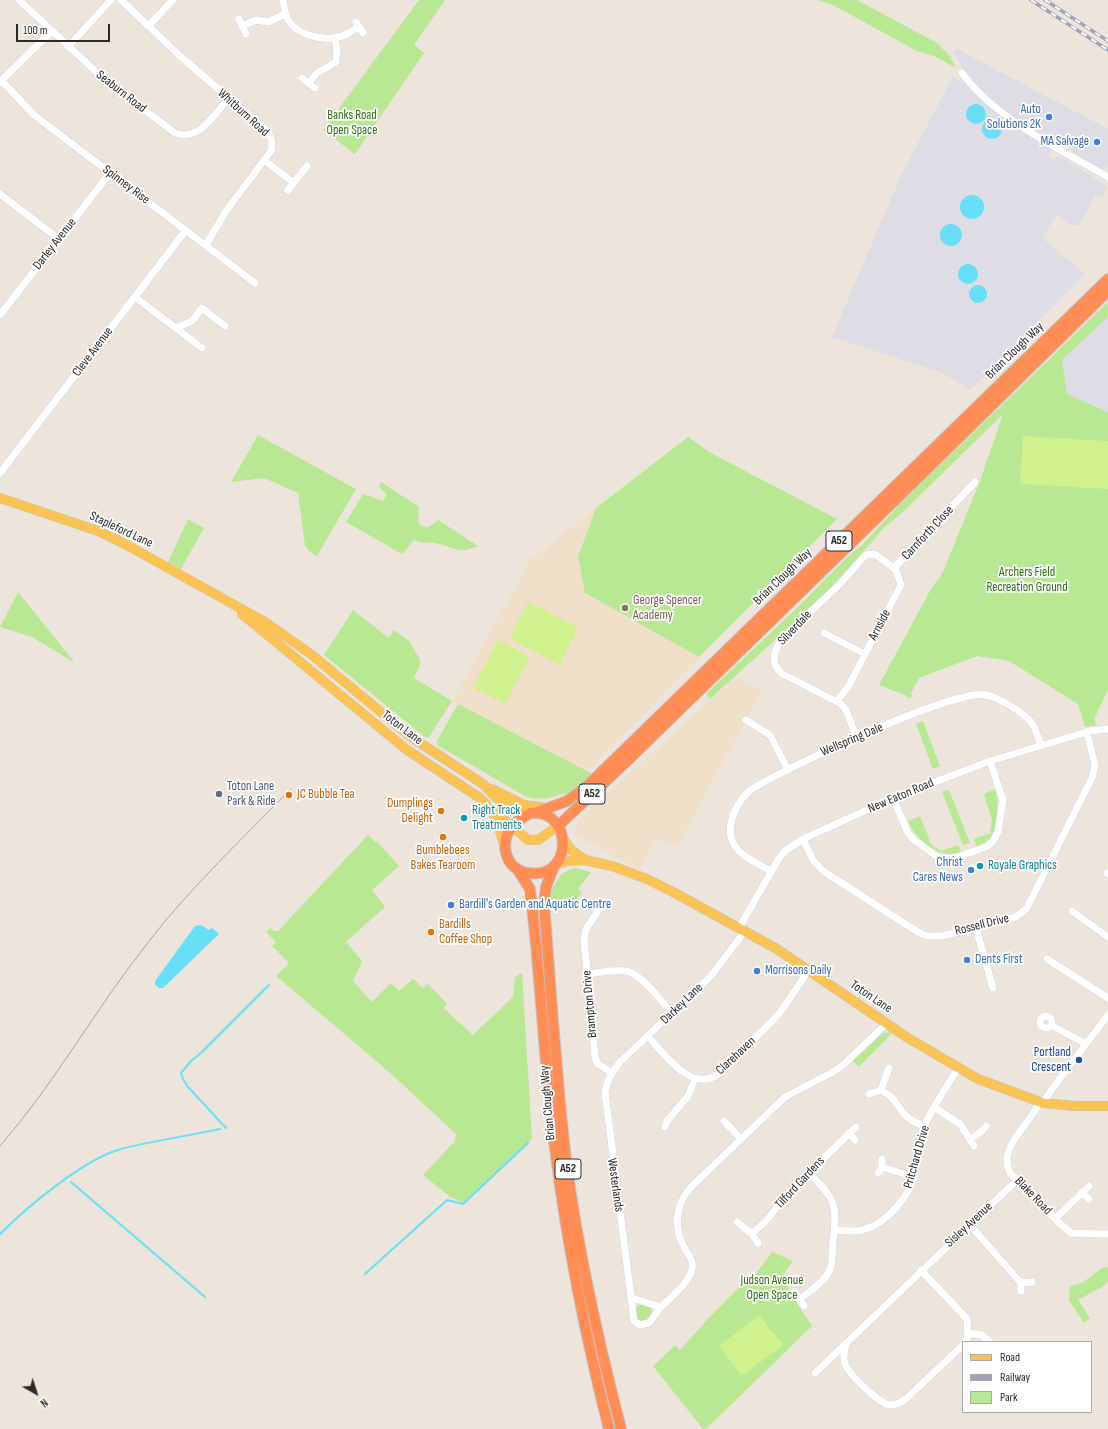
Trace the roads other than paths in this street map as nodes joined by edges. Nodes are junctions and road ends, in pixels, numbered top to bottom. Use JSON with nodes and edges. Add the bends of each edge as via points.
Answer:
{"nodes":[{"id":1,"x":19,"y":0,"type":"edge"},
{"id":2,"x":111,"y":0,"type":"edge"},
{"id":3,"x":121,"y":0,"type":"edge"},
{"id":4,"x":173,"y":0,"type":"edge"},
{"id":5,"x":283,"y":0,"type":"edge"},
{"id":6,"x":285,"y":14,"type":"junction"},
{"id":7,"x":239,"y":19,"type":"dead end"},
{"id":8,"x":148,"y":26,"type":"junction"},
{"id":9,"x":242,"y":26,"type":"junction"},
{"id":10,"x":359,"y":28,"type":"dead end"},
{"id":11,"x":51,"y":32,"type":"junction"},
{"id":12,"x":246,"y":34,"type":"dead end"},
{"id":13,"x":335,"y":38,"type":"junction"},
{"id":14,"x":68,"y":47,"type":"junction"},
{"id":15,"x":962,"y":73,"type":"dead end"},
{"id":16,"x":1,"y":82,"type":"edge"},
{"id":17,"x":315,"y":88,"type":"dead end"},
{"id":18,"x":228,"y":99,"type":"junction"},
{"id":19,"x":264,"y":160,"type":"junction"},
{"id":20,"x":307,"y":166,"type":"dead end"},
{"id":21,"x":110,"y":172,"type":"junction"},
{"id":22,"x":1108,"y":177,"type":"edge"},
{"id":23,"x":294,"y":183,"type":"junction"},
{"id":24,"x":288,"y":190,"type":"dead end"},
{"id":25,"x":0,"y":194,"type":"edge"},
{"id":26,"x":186,"y":230,"type":"junction"},
{"id":27,"x":59,"y":239,"type":"junction"},
{"id":28,"x":206,"y":245,"type":"junction"},
{"id":29,"x":1108,"y":278,"type":"edge"},
{"id":30,"x":255,"y":283,"type":"dead end"},
{"id":31,"x":1108,"y":291,"type":"edge"},
{"id":32,"x":135,"y":297,"type":"junction"},
{"id":33,"x":0,"y":315,"type":"edge"},
{"id":34,"x":225,"y":326,"type":"dead end"},
{"id":35,"x":176,"y":328,"type":"junction"},
{"id":36,"x":196,"y":343,"type":"junction"},
{"id":37,"x":202,"y":348,"type":"dead end"},
{"id":38,"x":191,"y":350,"type":"dead end"},
{"id":39,"x":0,"y":473,"type":"edge"},
{"id":40,"x":975,"y":482,"type":"dead end"},
{"id":41,"x":0,"y":498,"type":"edge"},
{"id":42,"x":894,"y":568,"type":"junction"},
{"id":43,"x":223,"y":600,"type":"junction"},
{"id":44,"x":833,"y":628,"type":"dead end"},
{"id":45,"x":280,"y":632,"type":"joint"},
{"id":46,"x":270,"y":639,"type":"joint"},
{"id":47,"x":865,"y":654,"type":"junction"},
{"id":48,"x":837,"y":701,"type":"junction"},
{"id":49,"x":746,"y":720,"type":"dead end"},
{"id":50,"x":1108,"y":729,"type":"edge"},
{"id":51,"x":1087,"y":733,"type":"junction"},
{"id":52,"x":856,"y":738,"type":"junction"},
{"id":53,"x":1041,"y":745,"type":"junction"},
{"id":54,"x":990,"y":761,"type":"junction"},
{"id":55,"x":788,"y":770,"type":"junction"},
{"id":56,"x":483,"y":784,"type":"junction"},
{"id":57,"x":893,"y":798,"type":"junction"},
{"id":58,"x":491,"y":807,"type":"junction"},
{"id":59,"x":549,"y":808,"type":"junction"},
{"id":60,"x":533,"y":813,"type":"junction"},
{"id":61,"x":558,"y":826,"type":"junction"},
{"id":62,"x":511,"y":827,"type":"junction"},
{"id":63,"x":563,"y":838,"type":"junction"},
{"id":64,"x":803,"y":839,"type":"junction"},
{"id":65,"x":504,"y":844,"type":"junction"},
{"id":66,"x":585,"y":860,"type":"junction"},
{"id":67,"x":556,"y":865,"type":"junction"},
{"id":68,"x":518,"y":870,"type":"junction"},
{"id":69,"x":771,"y":871,"type":"junction"},
{"id":70,"x":602,"y":905,"type":"dead end"},
{"id":71,"x":1072,"y":911,"type":"dead end"},
{"id":72,"x":579,"y":924,"type":"dead end"},
{"id":73,"x":976,"y":928,"type":"junction"},
{"id":74,"x":586,"y":929,"type":"junction"},
{"id":75,"x":742,"y":929,"type":"junction"},
{"id":76,"x":1108,"y":937,"type":"edge"},
{"id":77,"x":1047,"y":959,"type":"dead end"},
{"id":78,"x":809,"y":970,"type":"junction"},
{"id":79,"x":588,"y":974,"type":"junction"},
{"id":80,"x":993,"y":988,"type":"dead end"},
{"id":81,"x":1108,"y":998,"type":"edge"},
{"id":82,"x":672,"y":1013,"type":"junction"},
{"id":83,"x":1108,"y":1015,"type":"edge"},
{"id":84,"x":887,"y":1023,"type":"junction"},
{"id":85,"x":1051,"y":1024,"type":"dead end"},
{"id":86,"x":648,"y":1036,"type":"junction"},
{"id":87,"x":1086,"y":1044,"type":"junction"},
{"id":88,"x":890,"y":1068,"type":"dead end"},
{"id":89,"x":958,"y":1068,"type":"junction"},
{"id":90,"x":611,"y":1072,"type":"junction"},
{"id":91,"x":695,"y":1078,"type":"junction"},
{"id":92,"x":881,"y":1090,"type":"junction"},
{"id":93,"x":869,"y":1094,"type":"dead end"},
{"id":94,"x":1041,"y":1103,"type":"junction"},
{"id":95,"x":1108,"y":1106,"type":"edge"},
{"id":96,"x":934,"y":1108,"type":"junction"},
{"id":97,"x":724,"y":1121,"type":"dead end"},
{"id":98,"x":924,"y":1126,"type":"junction"},
{"id":99,"x":986,"y":1126,"type":"dead end"},
{"id":100,"x":665,"y":1127,"type":"dead end"},
{"id":101,"x":856,"y":1127,"type":"dead end"},
{"id":102,"x":849,"y":1133,"type":"junction"},
{"id":103,"x":741,"y":1139,"type":"junction"},
{"id":104,"x":970,"y":1139,"type":"junction"},
{"id":105,"x":854,"y":1140,"type":"dead end"},
{"id":106,"x":974,"y":1146,"type":"dead end"},
{"id":107,"x":882,"y":1159,"type":"dead end"},
{"id":108,"x":810,"y":1173,"type":"junction"},
{"id":109,"x":914,"y":1177,"type":"junction"},
{"id":110,"x":1017,"y":1180,"type":"junction"},
{"id":111,"x":1089,"y":1186,"type":"dead end"},
{"id":112,"x":1082,"y":1192,"type":"junction"},
{"id":113,"x":1089,"y":1199,"type":"dead end"},
{"id":114,"x":1055,"y":1219,"type":"junction"},
{"id":115,"x":737,"y":1222,"type":"dead end"},
{"id":116,"x":970,"y":1225,"type":"junction"},
{"id":117,"x":836,"y":1230,"type":"junction"},
{"id":118,"x":752,"y":1234,"type":"junction"},
{"id":119,"x":1108,"y":1234,"type":"edge"},
{"id":120,"x":758,"y":1243,"type":"dead end"},
{"id":121,"x":922,"y":1270,"type":"junction"},
{"id":122,"x":1032,"y":1282,"type":"dead end"},
{"id":123,"x":1022,"y":1283,"type":"junction"},
{"id":124,"x":1021,"y":1291,"type":"dead end"},
{"id":125,"x":795,"y":1292,"type":"dead end"},
{"id":126,"x":632,"y":1298,"type":"junction"},
{"id":127,"x":800,"y":1299,"type":"junction"},
{"id":128,"x":804,"y":1306,"type":"dead end"},
{"id":129,"x":661,"y":1307,"type":"junction"},
{"id":130,"x":968,"y":1333,"type":"junction"},
{"id":131,"x":848,"y":1341,"type":"junction"},
{"id":132,"x":965,"y":1341,"type":"edge"},
{"id":133,"x":989,"y":1341,"type":"edge"},
{"id":134,"x":962,"y":1346,"type":"edge"},
{"id":135,"x":815,"y":1373,"type":"dead end"},
{"id":136,"x":610,"y":1429,"type":"edge"},
{"id":137,"x":621,"y":1429,"type":"edge"}],
"edges":[{"from":1,"to":11,"type":"street","name":"Seaburn Road"},
{"from":2,"to":14,"type":"street"},
{"from":3,"to":8,"type":"street","name":"Whitburn Road"},
{"from":4,"to":8,"type":"street"},
{"from":5,"to":6,"type":"street"},
{"from":6,"to":9,"type":"street","via":[[268,22],[256,20]]},
{"from":6,"to":13,"type":"street","via":[[294,27],[304,33]]},
{"from":7,"to":9,"type":"street"},
{"from":8,"to":18,"type":"street","name":"Whitburn Road"},
{"from":9,"to":12,"type":"street"},
{"from":10,"to":13,"type":"street"},
{"from":11,"to":14,"type":"street","name":"Seaburn Road"},
{"from":11,"to":16,"type":"street"},
{"from":13,"to":17,"type":"street","via":[[336,62],[305,80]]},
{"from":14,"to":18,"type":"street","name":"Seaburn Road","via":[[118,91],[180,135],[198,132]]},
{"from":15,"to":22,"type":"street","via":[[1009,118]]},
{"from":16,"to":21,"type":"street","name":"Spinney Rise","via":[[29,110]]},
{"from":18,"to":19,"type":"street","name":"Whitburn Road","via":[[270,135],[272,146]]},
{"from":19,"to":23,"type":"street"},
{"from":19,"to":28,"type":"street","name":"Whitburn Road","via":[[226,211]]},
{"from":20,"to":23,"type":"street"},
{"from":21,"to":26,"type":"street","name":"Spinney Rise"},
{"from":21,"to":27,"type":"street","name":"Darley Avenue"},
{"from":23,"to":24,"type":"street"},
{"from":25,"to":27,"type":"street"},
{"from":26,"to":28,"type":"street","name":"Spinney Rise"},
{"from":26,"to":32,"type":"street","name":"Cleve Avenue"},
{"from":27,"to":33,"type":"street","name":"Darley Avenue"},
{"from":28,"to":30,"type":"street","name":"Spinney Rise"},
{"from":29,"to":59,"type":"highway","name":"Brian Clough Way","number":"A52","via":[[584,789],[567,801]]},
{"from":31,"to":61,"type":"highway","name":"Brian Clough Way","number":"A52"},
{"from":32,"to":35,"type":"street"},
{"from":32,"to":39,"type":"street","name":"Cleve Avenue"},
{"from":34,"to":35,"type":"street","via":[[202,308],[192,321]]},
{"from":35,"to":36,"type":"street"},
{"from":36,"to":37,"type":"street"},
{"from":36,"to":38,"type":"street"},
{"from":40,"to":42,"type":"street","name":"Carnforth Close","via":[[964,500]]},
{"from":41,"to":43,"type":"main road","name":"Stapleford Lane","via":[[110,537]]},
{"from":42,"to":47,"type":"street","name":"Arnside","via":[[900,580],[900,588]]},
{"from":42,"to":48,"type":"street","name":"Silverdale","via":[[875,554],[866,555],[775,649],[774,662],[781,673]]},
{"from":43,"to":45,"type":"main road","name":"Stapleford Lane"},
{"from":43,"to":46,"type":"main road","name":"Stapleford Lane"},
{"from":44,"to":47,"type":"street","via":[[827,634]]},
{"from":45,"to":56,"type":"main road","name":"Toton Lane","via":[[312,655],[411,737]]},
{"from":46,"to":58,"type":"main road","name":"Toton Lane","via":[[407,750]]},
{"from":47,"to":48,"type":"street","name":"Arnside","via":[[848,687]]},
{"from":48,"to":52,"type":"street","via":[[844,708]]},
{"from":49,"to":55,"type":"street","via":[[770,735]]},
{"from":50,"to":51,"type":"street","name":"New Eaton Road"},
{"from":51,"to":53,"type":"street","name":"New Eaton Road"},
{"from":51,"to":73,"type":"street","name":"Rossell Drive","via":[[1094,758],[1094,773],[1027,908],[1016,917]]},
{"from":52,"to":53,"type":"street","name":"Wellspring Dale","via":[[965,696],[979,694],[996,699],[1023,715],[1034,727]]},
{"from":52,"to":55,"type":"street","name":"Wellspring Dale"},
{"from":53,"to":54,"type":"street","name":"New Eaton Road"},
{"from":54,"to":57,"type":"street","name":"New Eaton Road"},
{"from":54,"to":57,"type":"street","via":[[1003,800],[998,832],[986,847],[956,858],[939,858],[908,833]]},
{"from":55,"to":69,"type":"street","name":"Wellspring Dale","via":[[749,791],[740,801],[731,821],[730,834],[739,851]]},
{"from":56,"to":59,"type":"main road","via":[[524,805]]},
{"from":56,"to":60,"type":"main road","name":"Toton Lane","via":[[507,808],[518,813]]},
{"from":57,"to":64,"type":"street","name":"New Eaton Road"},
{"from":58,"to":62,"type":"main road"},
{"from":58,"to":65,"type":"main road","name":"Toton Lane","via":[[498,820]]},
{"from":59,"to":60,"type":"highway","name":"Brian Clough Way","number":"A52"},
{"from":60,"to":61,"type":"highway","via":[[548,817]]},
{"from":60,"to":62,"type":"highway","name":"Brian Clough Way"},
{"from":61,"to":62,"type":"main road","via":[[542,838],[533,841]]},
{"from":61,"to":63,"type":"highway"},
{"from":62,"to":65,"type":"highway"},
{"from":63,"to":66,"type":"main road","name":"Toton Lane","via":[[570,849]]},
{"from":63,"to":67,"type":"highway","name":"Brian Clough Way","via":[[562,854]]},
{"from":64,"to":69,"type":"street","name":"New Eaton Road","via":[[785,851]]},
{"from":64,"to":73,"type":"street","name":"Rossell Drive","via":[[813,860],[823,871],[921,934],[940,936]]},
{"from":65,"to":68,"type":"highway","name":"Brian Clough Way","via":[[510,862]]},
{"from":66,"to":67,"type":"main road","name":"Toton Lane"},
{"from":66,"to":75,"type":"main road","name":"Toton Lane","via":[[612,866],[647,879]]},
{"from":67,"to":68,"type":"highway","via":[[540,874]]},
{"from":67,"to":137,"type":"highway","name":"Brian Clough Way","number":"A52","via":[[546,886],[544,904],[566,1160],[582,1261]]},
{"from":68,"to":136,"type":"highway","name":"Brian Clough Way","number":"A52","via":[[530,889],[556,1156],[570,1254],[594,1370]]},
{"from":69,"to":75,"type":"street","name":"New Eaton Road"},
{"from":70,"to":74,"type":"street"},
{"from":71,"to":76,"type":"street"},
{"from":72,"to":74,"type":"street"},
{"from":73,"to":80,"type":"street"},
{"from":74,"to":79,"type":"street","name":"Brampton Drive","via":[[584,938]]},
{"from":75,"to":78,"type":"main road","name":"Toton Lane"},
{"from":75,"to":82,"type":"street","name":"Darkey Lane","via":[[711,976]]},
{"from":77,"to":81,"type":"street"},
{"from":78,"to":84,"type":"main road","name":"Toton Lane"},
{"from":78,"to":91,"type":"street","name":"Clarehaven","via":[[779,1014],[722,1072],[707,1079]]},
{"from":79,"to":82,"type":"street","via":[[622,971],[631,973],[641,979]]},
{"from":79,"to":90,"type":"street","name":"Brampton Drive","via":[[595,1057],[598,1064]]},
{"from":82,"to":86,"type":"street","name":"Darkey Lane"},
{"from":83,"to":87,"type":"street","name":"Blake Road"},
{"from":84,"to":89,"type":"main road","name":"Toton Lane"},
{"from":84,"to":103,"type":"street","name":"Westerlands","via":[[842,1066],[785,1097]]},
{"from":85,"to":87,"type":"street"},
{"from":86,"to":90,"type":"street","name":"Darkey Lane"},
{"from":86,"to":91,"type":"street","via":[[677,1069]]},
{"from":87,"to":94,"type":"street","name":"Blake Road"},
{"from":88,"to":92,"type":"street"},
{"from":89,"to":94,"type":"main road","name":"Toton Lane","via":[[978,1079]]},
{"from":89,"to":96,"type":"street","name":"Pritchard Drive"},
{"from":90,"to":126,"type":"street","name":"Westerlands","via":[[605,1100]]},
{"from":91,"to":100,"type":"street","via":[[688,1096]]},
{"from":92,"to":93,"type":"street"},
{"from":92,"to":98,"type":"street","via":[[893,1097],[908,1118]]},
{"from":94,"to":95,"type":"main road","name":"Toton Lane"},
{"from":94,"to":110,"type":"street","name":"Blake Road","via":[[1007,1153],[1006,1166]]},
{"from":96,"to":98,"type":"street","name":"Pritchard Drive"},
{"from":96,"to":104,"type":"street","via":[[960,1124]]},
{"from":97,"to":103,"type":"street"},
{"from":98,"to":109,"type":"street","name":"Pritchard Drive","via":[[918,1146]]},
{"from":99,"to":104,"type":"street"},
{"from":101,"to":102,"type":"street","name":"Tilford Gardens"},
{"from":102,"to":105,"type":"street"},
{"from":102,"to":108,"type":"street","name":"Tilford Gardens"},
{"from":103,"to":129,"type":"street","name":"Westerlands","via":[[691,1186],[682,1198],[678,1209],[677,1226],[692,1269],[685,1281]]},
{"from":104,"to":106,"type":"street"},
{"from":107,"to":109,"type":"street","via":[[880,1170]]},
{"from":108,"to":117,"type":"street","via":[[829,1195],[836,1214]]},
{"from":108,"to":118,"type":"street","name":"Tilford Gardens","via":[[784,1196],[768,1219]]},
{"from":109,"to":117,"type":"street","name":"Pritchard Drive","via":[[908,1192],[882,1219],[865,1230]]},
{"from":110,"to":114,"type":"street","name":"Blake Road"},
{"from":110,"to":116,"type":"street","name":"Sisley Avenue"},
{"from":111,"to":112,"type":"street"},
{"from":112,"to":113,"type":"street"},
{"from":112,"to":114,"type":"street"},
{"from":114,"to":119,"type":"street","name":"Blake Road","via":[[1072,1233]]},
{"from":115,"to":118,"type":"street"},
{"from":116,"to":121,"type":"street","name":"Sisley Avenue"},
{"from":116,"to":123,"type":"street"},
{"from":117,"to":127,"type":"street","via":[[829,1271]]},
{"from":118,"to":120,"type":"street"},
{"from":121,"to":130,"type":"street","via":[[964,1315]]},
{"from":121,"to":131,"type":"street","name":"Sisley Avenue"},
{"from":122,"to":123,"type":"street"},
{"from":123,"to":124,"type":"street"},
{"from":125,"to":127,"type":"street"},
{"from":126,"to":129,"type":"street"},
{"from":126,"to":129,"type":"street","name":"Westerlands","via":[[632,1316],[637,1324],[648,1323]]},
{"from":127,"to":128,"type":"street"},
{"from":130,"to":132,"type":"street"},
{"from":130,"to":133,"type":"street","via":[[982,1335]]},
{"from":131,"to":134,"type":"street","via":[[844,1354],[846,1365],[878,1400],[890,1405],[907,1398]]},
{"from":131,"to":135,"type":"street","name":"Sisley Avenue"}]}
